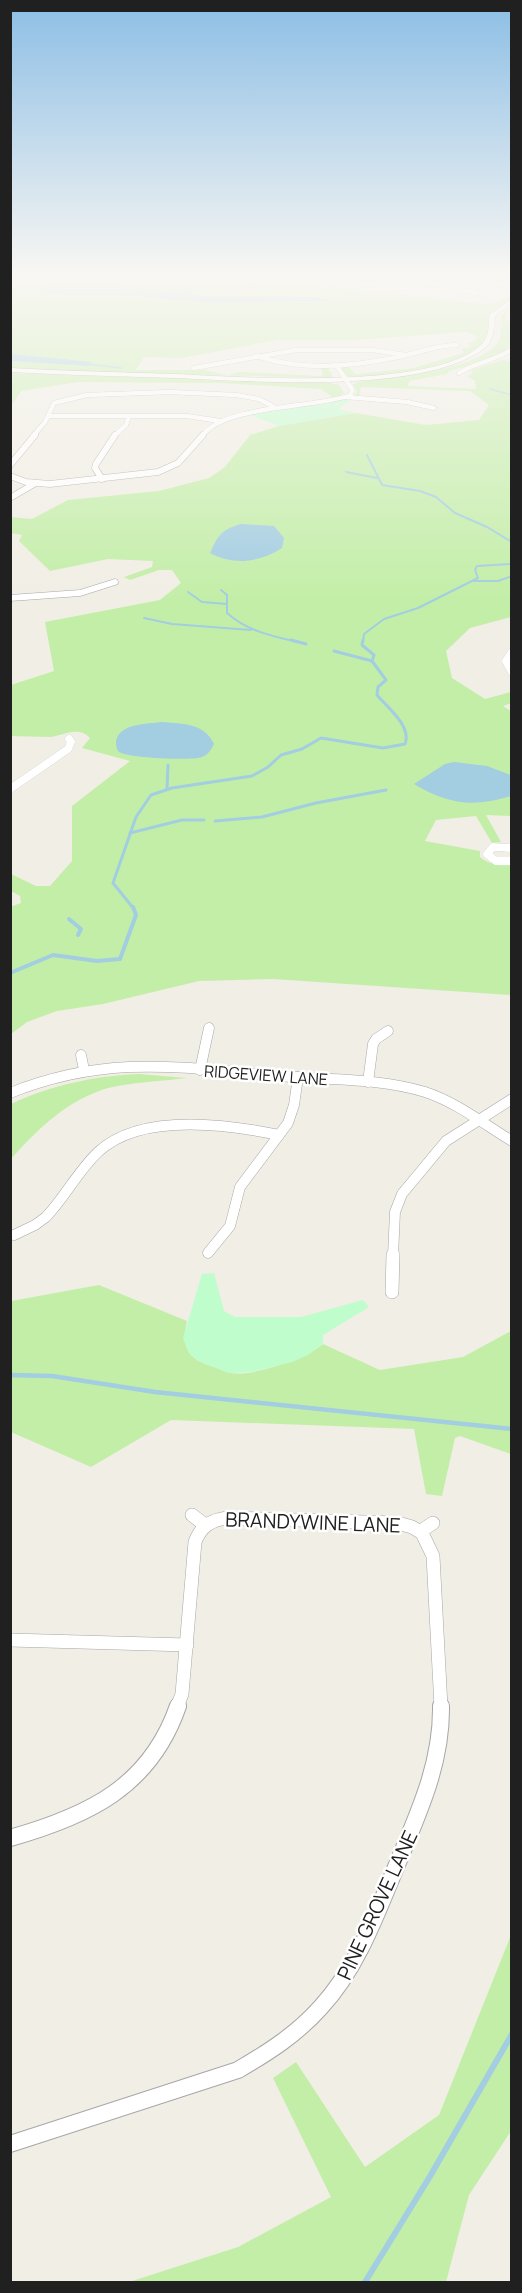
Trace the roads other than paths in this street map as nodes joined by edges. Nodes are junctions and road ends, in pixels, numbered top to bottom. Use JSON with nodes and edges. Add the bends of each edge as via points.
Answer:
{"nodes":[{"id":1,"x":345,"y":384,"type":"edge"},
{"id":2,"x":346,"y":397,"type":"junction"},
{"id":3,"x":276,"y":408,"type":"junction"},
{"id":4,"x":434,"y":408,"type":"dead end"},
{"id":5,"x":49,"y":416,"type":"junction"},
{"id":6,"x":129,"y":416,"type":"junction"},
{"id":7,"x":220,"y":422,"type":"junction"},
{"id":8,"x":10,"y":465,"type":"edge"},
{"id":9,"x":10,"y":476,"type":"edge"},
{"id":10,"x":102,"y":479,"type":"junction"},
{"id":11,"x":34,"y":484,"type":"junction"},
{"id":12,"x":10,"y":498,"type":"edge"},
{"id":13,"x":115,"y":582,"type":"dead end"},
{"id":14,"x":10,"y":598,"type":"edge"},
{"id":15,"x":512,"y":652,"type":"edge"},
{"id":16,"x":512,"y":672,"type":"edge"},
{"id":17,"x":69,"y":739,"type":"dead end"},
{"id":18,"x":10,"y":789,"type":"edge"},
{"id":19,"x":512,"y":848,"type":"edge"},
{"id":20,"x":512,"y":861,"type":"edge"},
{"id":21,"x":209,"y":1028,"type":"dead end"},
{"id":22,"x":388,"y":1031,"type":"dead end"},
{"id":23,"x":81,"y":1055,"type":"dead end"},
{"id":24,"x":200,"y":1070,"type":"junction"},
{"id":25,"x":84,"y":1071,"type":"junction"},
{"id":26,"x":298,"y":1077,"type":"junction"},
{"id":27,"x":368,"y":1082,"type":"junction"},
{"id":28,"x":10,"y":1093,"type":"edge"},
{"id":29,"x":512,"y":1099,"type":"edge"},
{"id":30,"x":478,"y":1120,"type":"junction"},
{"id":31,"x":279,"y":1135,"type":"junction"},
{"id":32,"x":512,"y":1141,"type":"edge"},
{"id":33,"x":14,"y":1235,"type":"dead end"},
{"id":34,"x":208,"y":1252,"type":"dead end"},
{"id":35,"x":392,"y":1292,"type":"dead end"},
{"id":36,"x":192,"y":1515,"type":"dead end"},
{"id":37,"x":205,"y":1525,"type":"junction"},
{"id":38,"x":427,"y":1527,"type":"joint"},
{"id":39,"x":10,"y":1640,"type":"edge"},
{"id":40,"x":187,"y":1645,"type":"junction"},
{"id":41,"x":10,"y":1838,"type":"edge"},
{"id":42,"x":10,"y":2144,"type":"edge"}],
"edges":[{"from":1,"to":2,"type":"street","via":[[353,391]]},
{"from":2,"to":3,"type":"street"},
{"from":2,"to":4,"type":"street"},
{"from":3,"to":5,"type":"street","via":[[254,397],[232,394],[91,393],[57,400]]},
{"from":3,"to":7,"type":"street"},
{"from":5,"to":6,"type":"street"},
{"from":5,"to":8,"type":"street"},
{"from":6,"to":7,"type":"street","via":[[192,416]]},
{"from":6,"to":10,"type":"street","via":[[96,465]]},
{"from":7,"to":10,"type":"street","via":[[209,427],[180,462],[170,468]]},
{"from":9,"to":11,"type":"street"},
{"from":10,"to":11,"type":"street"},
{"from":11,"to":12,"type":"street"},
{"from":13,"to":14,"type":"street","via":[[45,598]]},
{"from":15,"to":16,"type":"street","via":[[507,661]]},
{"from":17,"to":18,"type":"street","via":[[68,749]]},
{"from":19,"to":20,"type":"street","via":[[493,847],[487,854],[496,861]]},
{"from":21,"to":24,"type":"street"},
{"from":22,"to":27,"type":"street","via":[[373,1044]]},
{"from":23,"to":25,"type":"street"},
{"from":24,"to":25,"type":"street","name":"RIDGEVIEW LANE","via":[[137,1067]]},
{"from":24,"to":26,"type":"street","name":"RIDGEVIEW LANE"},
{"from":25,"to":28,"type":"street","name":"RIDGEVIEW LANE"},
{"from":26,"to":27,"type":"street","name":"RIDGEVIEW LANE"},
{"from":26,"to":31,"type":"street","via":[[292,1114]]},
{"from":27,"to":30,"type":"street","name":"RIDGEVIEW LANE","via":[[427,1093]]},
{"from":29,"to":30,"type":"street"},
{"from":30,"to":32,"type":"street","name":"RIDGEVIEW LANE"},
{"from":30,"to":35,"type":"street","via":[[441,1146],[398,1203],[393,1231]]},
{"from":31,"to":33,"type":"street","via":[[243,1128],[176,1125],[128,1133],[97,1153],[45,1218]]},
{"from":31,"to":34,"type":"street","via":[[240,1187],[230,1226]]},
{"from":36,"to":37,"type":"street"},
{"from":37,"to":38,"type":"street","name":"BRANDYWINE LANE","via":[[227,1518]]},
{"from":37,"to":40,"type":"street","via":[[195,1542]]},
{"from":38,"to":42,"type":"street","name":"PINE GROVE LANE","via":[[433,1556],[441,1701],[438,1750],[427,1793],[362,1948],[344,1980],[294,2036],[245,2067]]},
{"from":39,"to":40,"type":"street"},
{"from":40,"to":41,"type":"street","via":[[182,1694],[175,1718],[164,1741],[138,1774],[109,1799],[80,1816]]}]}
